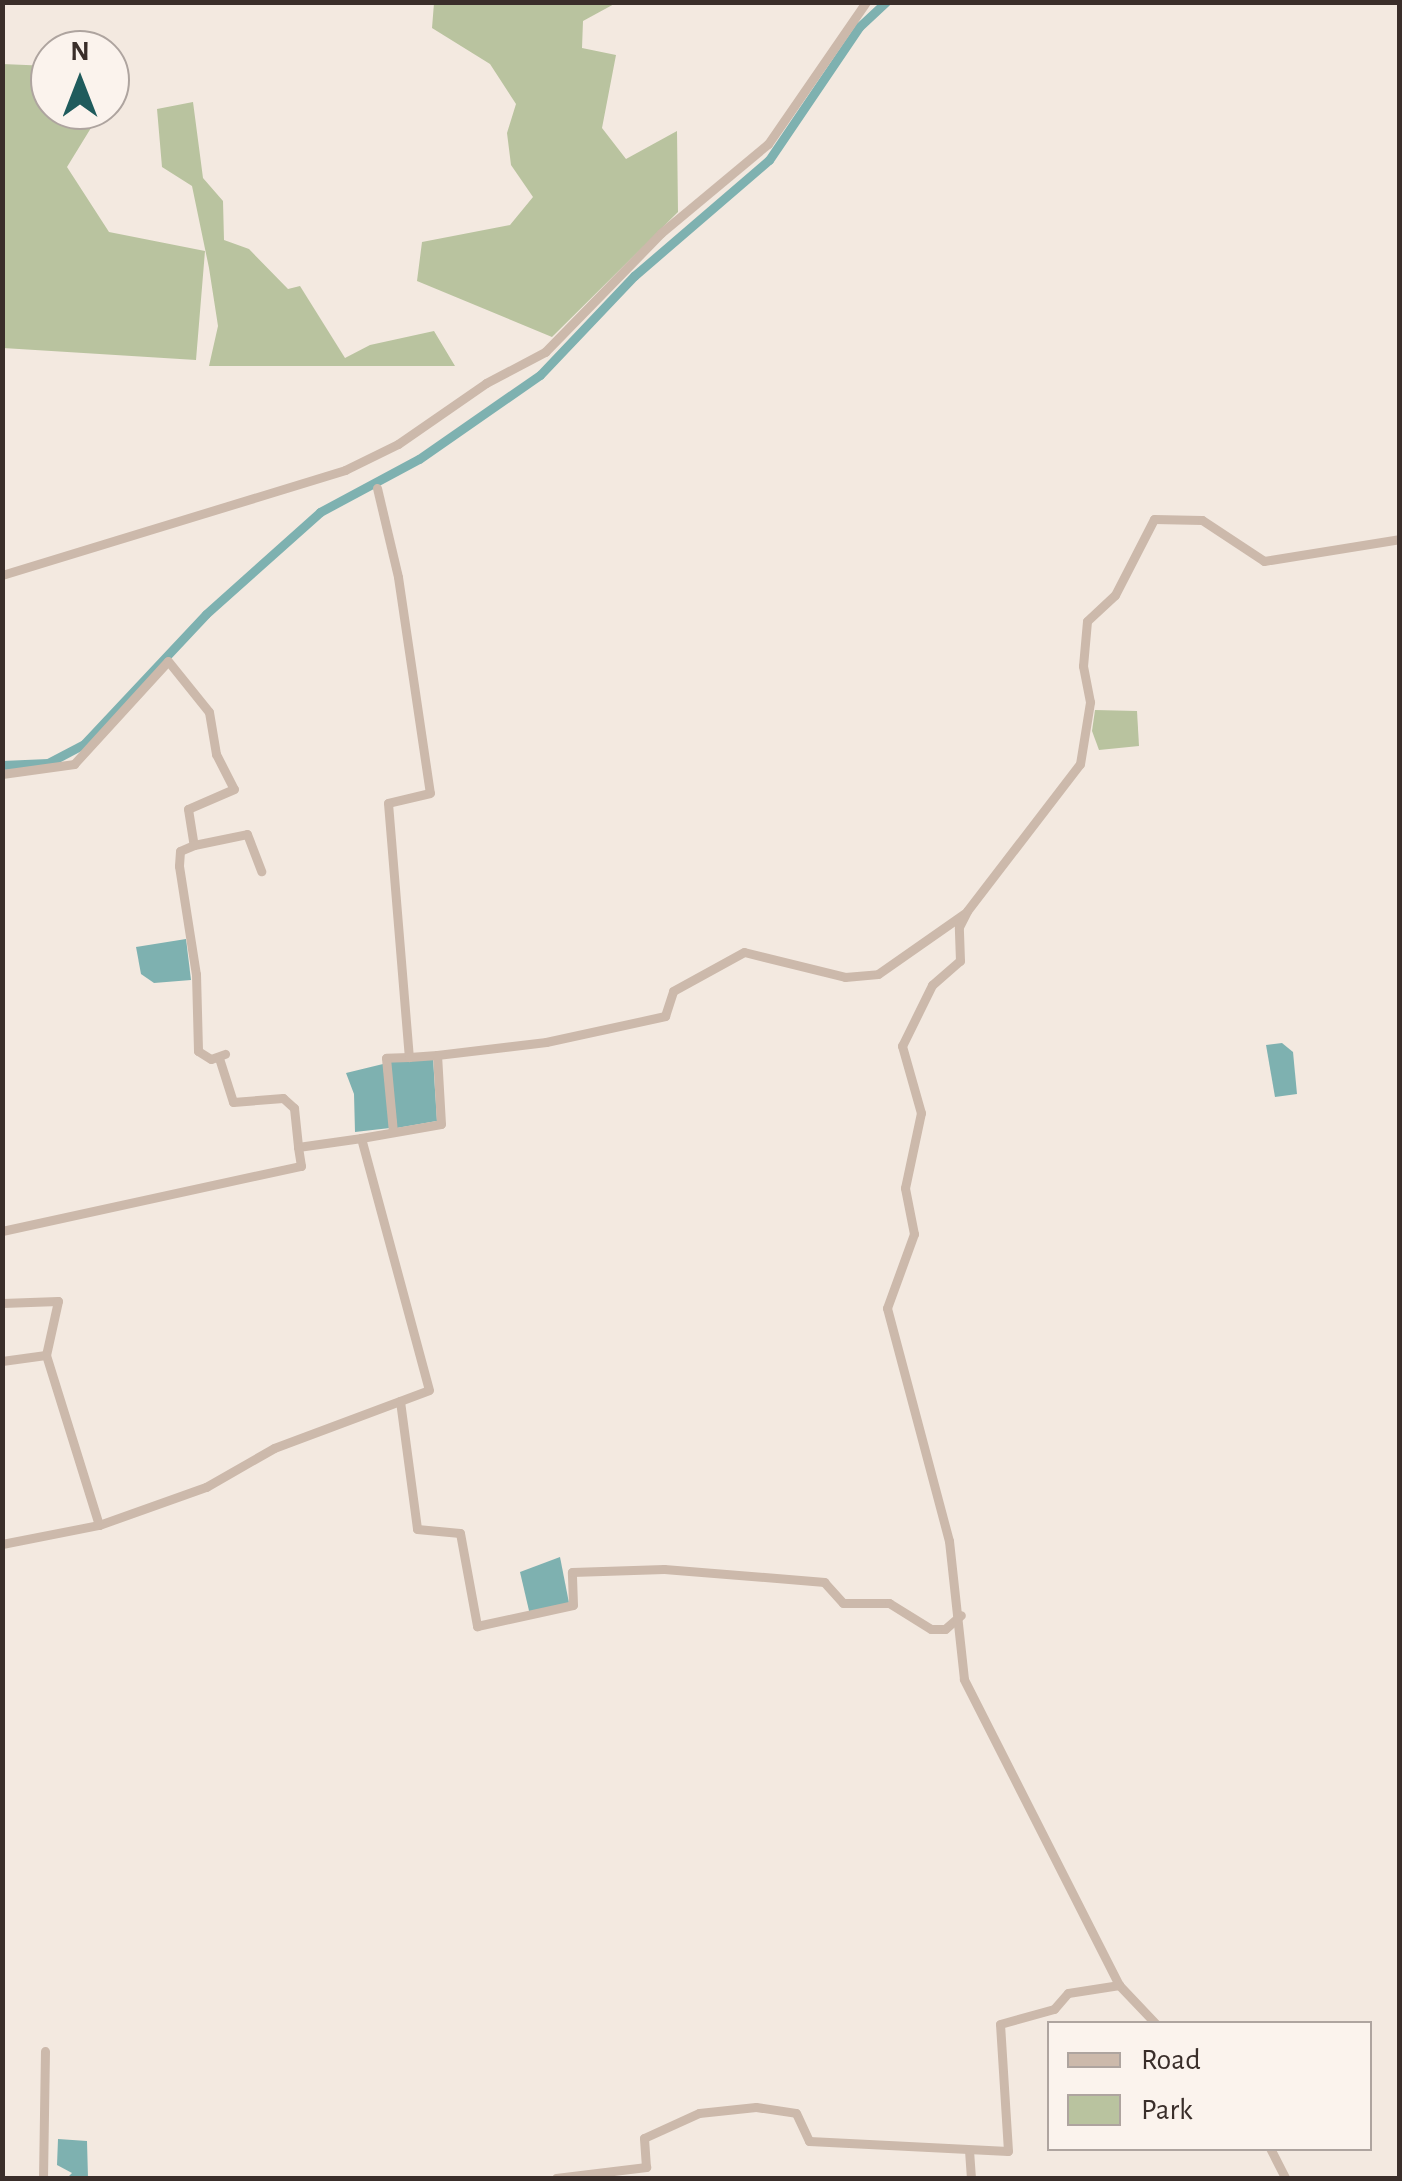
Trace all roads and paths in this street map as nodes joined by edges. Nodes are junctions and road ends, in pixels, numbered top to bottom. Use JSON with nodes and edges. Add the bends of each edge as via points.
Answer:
{"nodes":[{"id":1,"x":866,"y":2,"type":"edge"},
{"id":2,"x":377,"y":488,"type":"dead end"},
{"id":3,"x":1400,"y":539,"type":"edge"},
{"id":4,"x":2,"y":575,"type":"edge"},
{"id":5,"x":2,"y":774,"type":"edge"},
{"id":6,"x":194,"y":845,"type":"junction"},
{"id":7,"x":262,"y":871,"type":"dead end"},
{"id":8,"x":968,"y":912,"type":"junction"},
{"id":9,"x":437,"y":1055,"type":"junction"},
{"id":10,"x":409,"y":1057,"type":"junction"},
{"id":11,"x":393,"y":1132,"type":"junction"},
{"id":12,"x":361,"y":1138,"type":"junction"},
{"id":13,"x":298,"y":1148,"type":"junction"},
{"id":14,"x":2,"y":1231,"type":"edge"},
{"id":15,"x":2,"y":1303,"type":"edge"},
{"id":16,"x":46,"y":1356,"type":"junction"},
{"id":17,"x":2,"y":1360,"type":"edge"},
{"id":18,"x":400,"y":1401,"type":"junction"},
{"id":19,"x":99,"y":1525,"type":"junction"},
{"id":20,"x":2,"y":1544,"type":"edge"},
{"id":21,"x":961,"y":1615,"type":"junction"},
{"id":22,"x":1119,"y":1985,"type":"junction"},
{"id":23,"x":1153,"y":2021,"type":"edge"},
{"id":24,"x":45,"y":2051,"type":"dead end"},
{"id":25,"x":969,"y":2150,"type":"junction"},
{"id":26,"x":1272,"y":2151,"type":"edge"},
{"id":27,"x":646,"y":2166,"type":"junction"},
{"id":28,"x":42,"y":2178,"type":"edge"},
{"id":29,"x":556,"y":2178,"type":"edge"},
{"id":30,"x":647,"y":2178,"type":"edge"},
{"id":31,"x":971,"y":2178,"type":"edge"},
{"id":32,"x":1285,"y":2178,"type":"edge"}],
"edges":[{"from":1,"to":4,"type":"street","via":[[768,144],[661,234],[545,352],[345,470]]},
{"from":2,"to":10,"type":"street","via":[[398,577],[430,792],[388,803]]},
{"from":3,"to":8,"type":"street","via":[[1264,560],[1202,520],[1154,518],[1115,596],[1087,622],[1083,666],[1090,702],[1080,764]]},
{"from":5,"to":6,"type":"street","via":[[74,764],[168,661],[209,712],[216,754],[234,789],[188,809]]},
{"from":6,"to":7,"type":"street","via":[[247,834]]},
{"from":6,"to":13,"type":"street","via":[[180,851],[179,866],[196,974],[198,1052],[222,1056],[232,1102],[284,1098],[294,1108]]},
{"from":8,"to":9,"type":"street","via":[[878,974],[845,977],[744,952],[673,991],[665,1016],[546,1042]]},
{"from":8,"to":21,"type":"street","via":[[960,927],[960,962],[932,986],[902,1046],[922,1113],[905,1188],[914,1234],[887,1308],[949,1541]]},
{"from":9,"to":10,"type":"street"},
{"from":9,"to":11,"type":"street","via":[[441,1124]]},
{"from":10,"to":11,"type":"street","via":[[386,1058]]},
{"from":11,"to":12,"type":"street"},
{"from":12,"to":13,"type":"street"},
{"from":12,"to":18,"type":"street","via":[[429,1390]]},
{"from":13,"to":14,"type":"street","via":[[301,1166]]},
{"from":15,"to":16,"type":"street","via":[[58,1300]]},
{"from":16,"to":17,"type":"street"},
{"from":16,"to":19,"type":"street"},
{"from":18,"to":19,"type":"street"},
{"from":18,"to":21,"type":"street","via":[[417,1529],[460,1534],[477,1626],[560,1613],[573,1605],[572,1572],[664,1569],[824,1582],[843,1603],[889,1603],[931,1629],[944,1629]]},
{"from":19,"to":20,"type":"street"},
{"from":21,"to":22,"type":"street","via":[[964,1679]]},
{"from":22,"to":23,"type":"street"},
{"from":22,"to":25,"type":"street","via":[[1068,1993],[1054,2009],[1000,2024],[1011,2141],[1008,2151]]},
{"from":24,"to":28,"type":"street"},
{"from":25,"to":27,"type":"street","via":[[809,2141],[796,2113],[756,2107],[699,2113],[644,2138]]},
{"from":25,"to":31,"type":"street"},
{"from":26,"to":32,"type":"street"},
{"from":27,"to":29,"type":"street"},
{"from":27,"to":30,"type":"street"}]}
